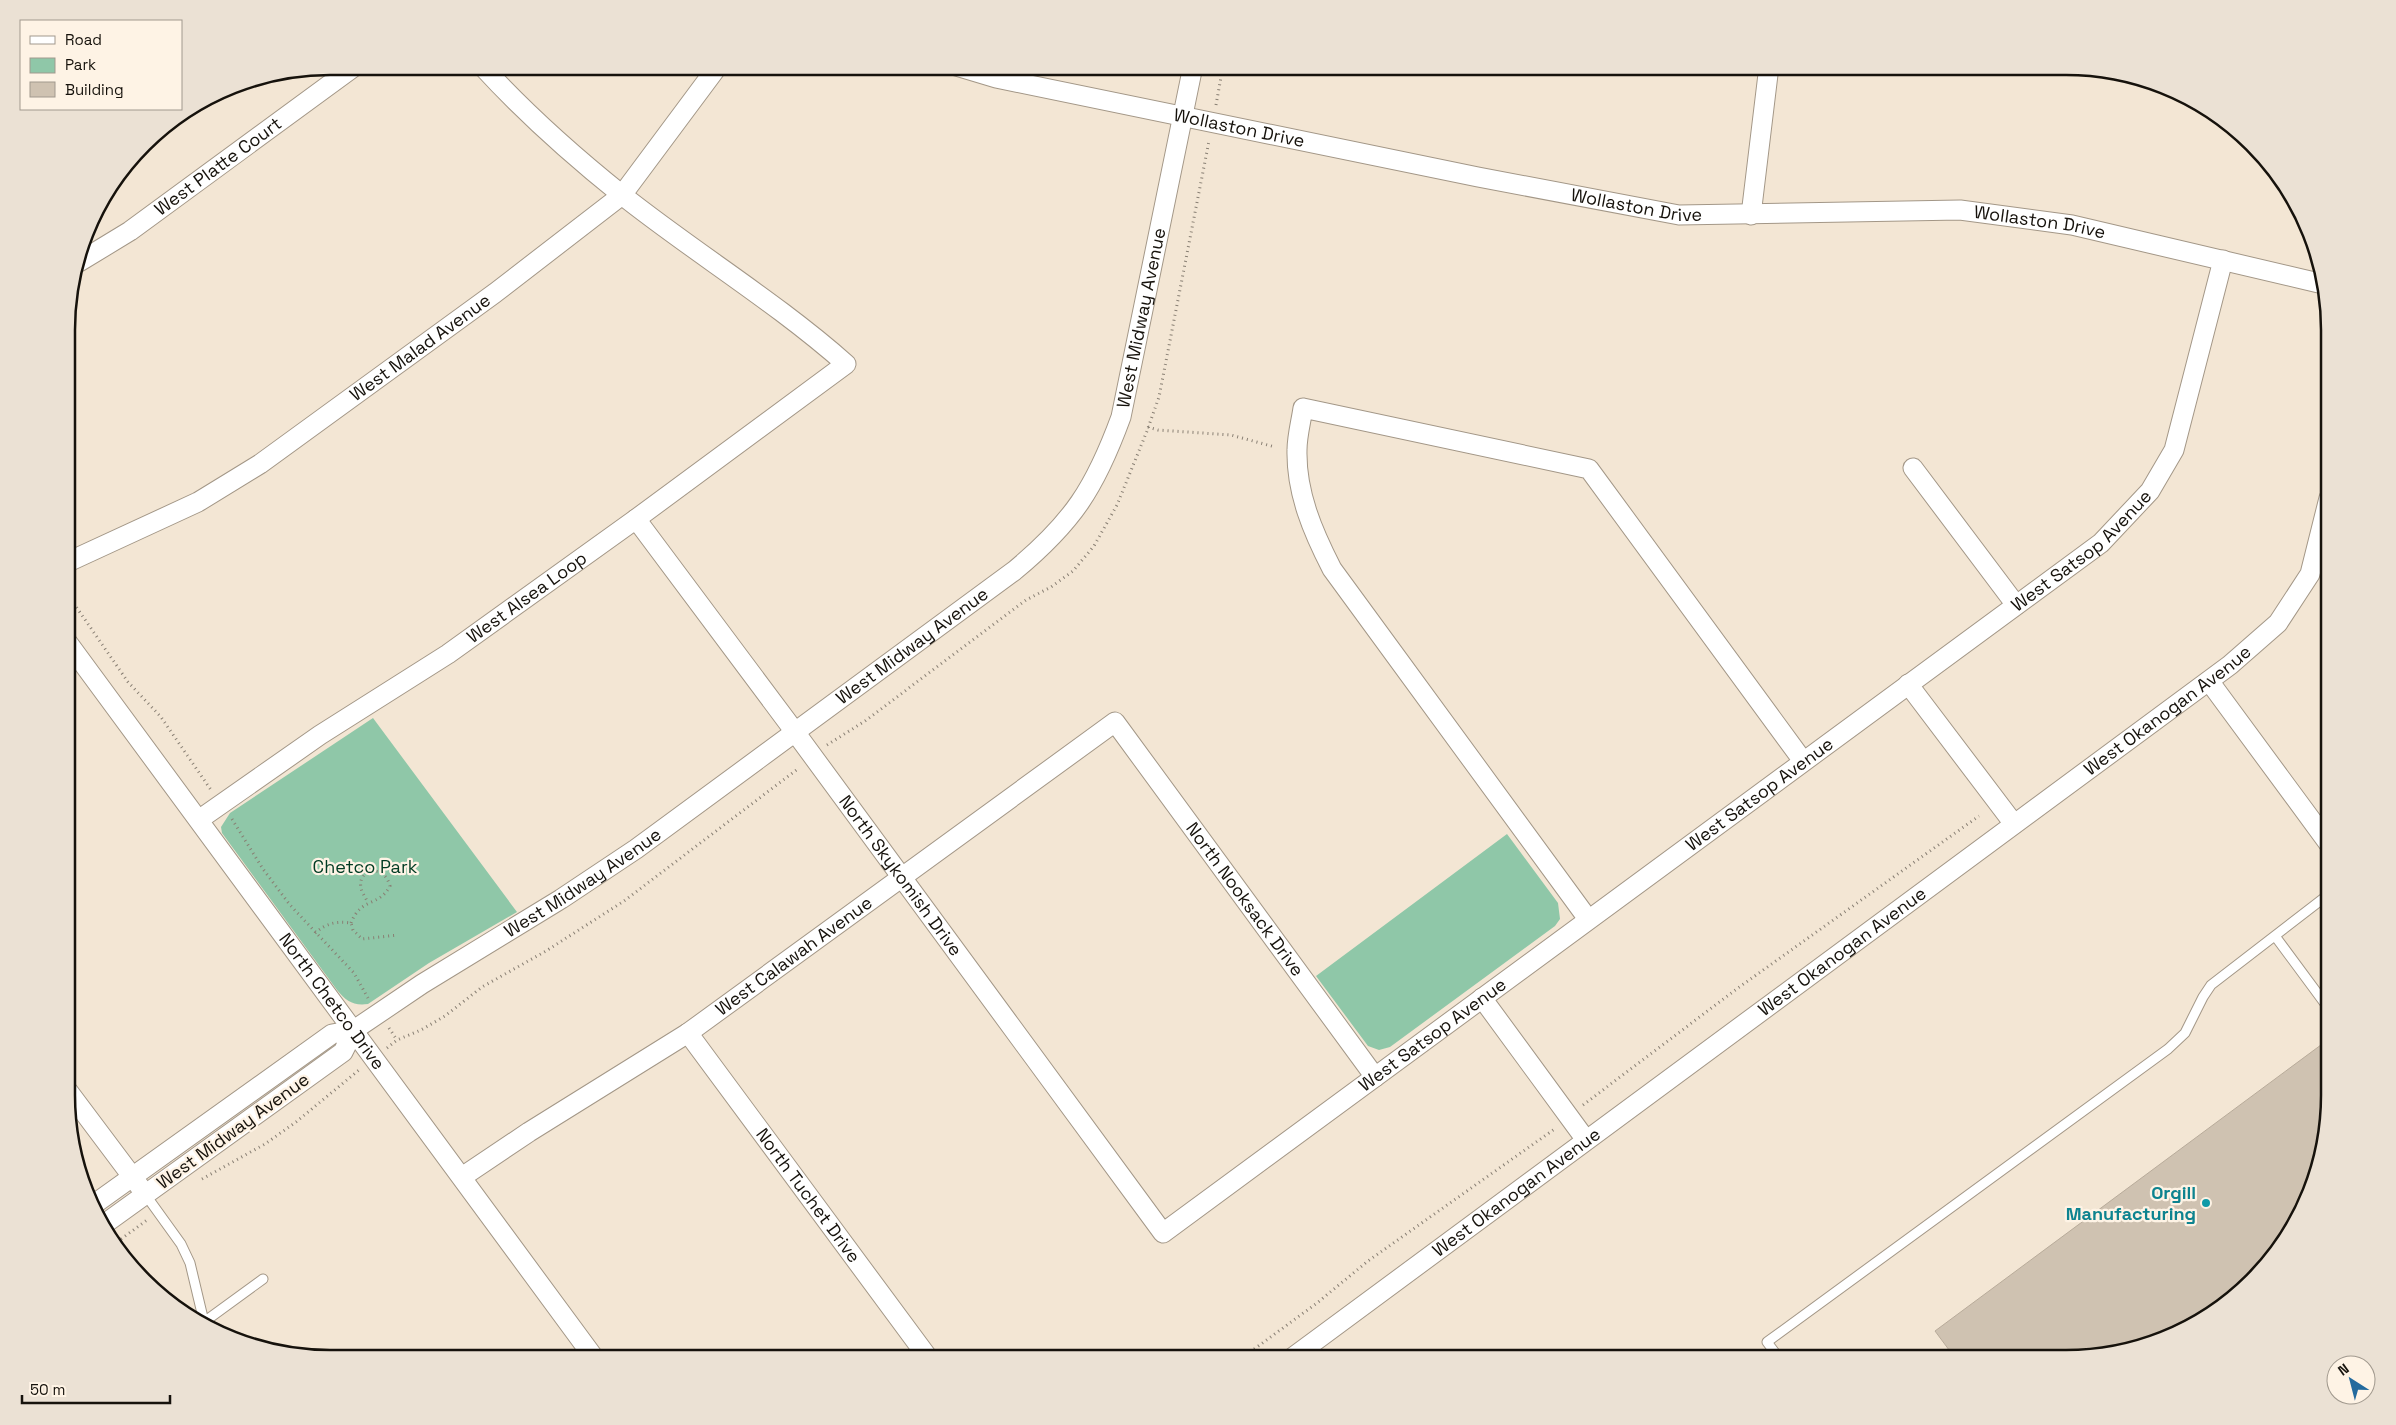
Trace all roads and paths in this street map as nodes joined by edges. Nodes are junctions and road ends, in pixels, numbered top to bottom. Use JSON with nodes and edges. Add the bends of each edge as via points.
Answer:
{"nodes":[{"id":1,"x":343,"y":75,"type":"edge"},
{"id":2,"x":491,"y":75,"type":"edge"},
{"id":3,"x":711,"y":75,"type":"edge"},
{"id":4,"x":986,"y":75,"type":"edge"},
{"id":5,"x":1191,"y":75,"type":"edge"},
{"id":6,"x":1768,"y":75,"type":"edge"},
{"id":7,"x":1183,"y":115,"type":"junction"},
{"id":8,"x":622,"y":195,"type":"junction"},
{"id":9,"x":1751,"y":214,"type":"junction"},
{"id":10,"x":86,"y":258,"type":"edge"},
{"id":11,"x":2224,"y":260,"type":"junction"},
{"id":12,"x":2316,"y":282,"type":"edge"},
{"id":13,"x":1148,"y":427,"type":"dead end"},
{"id":14,"x":1274,"y":447,"type":"dead end"},
{"id":15,"x":1912,"y":468,"type":"dead end"},
{"id":16,"x":636,"y":520,"type":"junction"},
{"id":17,"x":2321,"y":530,"type":"edge"},
{"id":18,"x":75,"y":559,"type":"edge"},
{"id":19,"x":2016,"y":605,"type":"junction"},
{"id":20,"x":75,"y":652,"type":"edge"},
{"id":21,"x":2209,"y":681,"type":"junction"},
{"id":22,"x":1908,"y":684,"type":"junction"},
{"id":23,"x":1116,"y":722,"type":"joint"},
{"id":24,"x":796,"y":732,"type":"junction"},
{"id":25,"x":1804,"y":760,"type":"junction"},
{"id":26,"x":1979,"y":816,"type":"dead end"},
{"id":27,"x":200,"y":819,"type":"junction"},
{"id":28,"x":2014,"y":824,"type":"junction"},
{"id":29,"x":2321,"y":833,"type":"edge"},
{"id":30,"x":903,"y":878,"type":"junction"},
{"id":31,"x":2321,"y":900,"type":"edge"},
{"id":32,"x":368,"y":903,"type":"junction"},
{"id":33,"x":1588,"y":919,"type":"junction"},
{"id":34,"x":351,"y":923,"type":"junction"},
{"id":35,"x":315,"y":933,"type":"dead end"},
{"id":36,"x":398,"y":935,"type":"dead end"},
{"id":37,"x":2275,"y":936,"type":"junction"},
{"id":38,"x":1482,"y":998,"type":"junction"},
{"id":39,"x":2321,"y":998,"type":"edge"},
{"id":40,"x":354,"y":1030,"type":"junction"},
{"id":41,"x":688,"y":1033,"type":"junction"},
{"id":42,"x":1375,"y":1077,"type":"junction"},
{"id":43,"x":75,"y":1101,"type":"edge"},
{"id":44,"x":1569,"y":1117,"type":"junction"},
{"id":45,"x":1586,"y":1140,"type":"junction"},
{"id":46,"x":132,"y":1177,"type":"junction"},
{"id":47,"x":462,"y":1177,"type":"junction"},
{"id":48,"x":145,"y":1194,"type":"junction"},
{"id":49,"x":98,"y":1201,"type":"edge"},
{"id":50,"x":108,"y":1221,"type":"edge"},
{"id":51,"x":1163,"y":1233,"type":"joint"},
{"id":52,"x":263,"y":1279,"type":"dead end"},
{"id":53,"x":203,"y":1317,"type":"edge"},
{"id":54,"x":210,"y":1320,"type":"edge"},
{"id":55,"x":588,"y":1350,"type":"edge"},
{"id":56,"x":923,"y":1350,"type":"edge"},
{"id":57,"x":1252,"y":1350,"type":"edge"},
{"id":58,"x":1303,"y":1350,"type":"edge"},
{"id":59,"x":1773,"y":1350,"type":"edge"}],
"edges":[{"from":1,"to":10,"type":"street","name":"West Platte Court","via":[[130,231]]},
{"from":2,"to":8,"type":"street","via":[[554,137]]},
{"from":3,"to":8,"type":"street","name":"West Malad Avenue"},
{"from":4,"to":7,"type":"street","name":"Wollaston Drive"},
{"from":5,"to":7,"type":"street","name":"West Midway Avenue"},
{"from":6,"to":9,"type":"street"},
{"from":7,"to":9,"type":"street","name":"Wollaston Drive","via":[[1679,215]]},
{"from":7,"to":24,"type":"street","name":"West Midway Avenue","via":[[1122,417],[1090,490],[1044,546],[1014,571]]},
{"from":8,"to":16,"type":"street","name":"West Alsea Loop","via":[[814,336],[846,364]]},
{"from":8,"to":18,"type":"street","name":"West Malad Avenue","via":[[495,293],[260,464],[198,502]]},
{"from":9,"to":11,"type":"street","name":"Wollaston Drive","via":[[1960,210],[2072,224]]},
{"from":11,"to":12,"type":"street","name":"Wollaston Drive"},
{"from":11,"to":19,"type":"street","name":"West Satsop Avenue","via":[[2174,450],[2150,492],[2101,543]]},
{"from":13,"to":14,"type":"path","via":[[1231,435]]},
{"from":15,"to":19,"type":"street"},
{"from":16,"to":24,"type":"street","name":"North Skykomish Drive"},
{"from":16,"to":27,"type":"street","name":"West Alsea Loop","via":[[448,654],[320,735]]},
{"from":17,"to":21,"type":"street","name":"West Okanogan Avenue","via":[[2310,574],[2278,624]]},
{"from":19,"to":22,"type":"street","name":"West Satsop Avenue"},
{"from":20,"to":27,"type":"street","name":"North Chetco Drive"},
{"from":21,"to":28,"type":"street","name":"West Okanogan Avenue"},
{"from":21,"to":29,"type":"street"},
{"from":22,"to":25,"type":"street","name":"West Satsop Avenue"},
{"from":22,"to":28,"type":"street"},
{"from":23,"to":30,"type":"street","name":"West Calawah Avenue"},
{"from":23,"to":42,"type":"street","name":"North Nooksack Drive"},
{"from":24,"to":30,"type":"street","name":"North Skykomish Drive"},
{"from":24,"to":40,"type":"street","name":"West Midway Avenue","via":[[594,878]]},
{"from":25,"to":33,"type":"street","name":"West Satsop Avenue"},
{"from":25,"to":33,"type":"street","via":[[1589,469],[1303,408],[1296,448],[1297,474],[1315,536],[1332,569]]},
{"from":26,"to":44,"type":"path","via":[[1738,988]]},
{"from":27,"to":40,"type":"street","name":"North Chetco Drive"},
{"from":28,"to":45,"type":"street","name":"West Okanogan Avenue"},
{"from":30,"to":41,"type":"street","name":"West Calawah Avenue"},
{"from":30,"to":51,"type":"street","name":"North Skykomish Drive"},
{"from":31,"to":37,"type":"lane"},
{"from":32,"to":32,"type":"path","via":[[381,898],[390,886],[382,872],[369,872],[362,879],[361,887]]},
{"from":32,"to":34,"type":"path","via":[[358,909]]},
{"from":33,"to":38,"type":"street","name":"West Satsop Avenue"},
{"from":34,"to":35,"type":"path","via":[[337,921]]},
{"from":34,"to":36,"type":"path","via":[[362,939]]},
{"from":37,"to":39,"type":"lane"},
{"from":37,"to":59,"type":"lane","via":[[2212,984],[2186,1033],[2168,1049],[1767,1342]]},
{"from":38,"to":42,"type":"street","name":"West Satsop Avenue"},
{"from":38,"to":44,"type":"street"},
{"from":40,"to":46,"type":"street","name":"West Midway Avenue","via":[[332,1034]]},
{"from":40,"to":47,"type":"street","name":"North Chetco Drive"},
{"from":40,"to":48,"type":"street","name":"West Midway Avenue","via":[[343,1052]]},
{"from":41,"to":47,"type":"street","name":"West Calawah Avenue"},
{"from":41,"to":56,"type":"street","name":"North Tuchet Drive"},
{"from":42,"to":51,"type":"street","name":"West Satsop Avenue"},
{"from":43,"to":46,"type":"street"},
{"from":44,"to":45,"type":"street"},
{"from":44,"to":57,"type":"path","via":[[1368,1261]]},
{"from":45,"to":58,"type":"street","name":"West Okanogan Avenue"},
{"from":46,"to":48,"type":"street"},
{"from":46,"to":49,"type":"street","name":"West Midway Avenue"},
{"from":47,"to":55,"type":"street","name":"North Chetco Drive"},
{"from":48,"to":50,"type":"street","name":"West Midway Avenue"},
{"from":48,"to":53,"type":"lane","via":[[181,1244],[190,1263]]},
{"from":52,"to":54,"type":"lane"}]}
